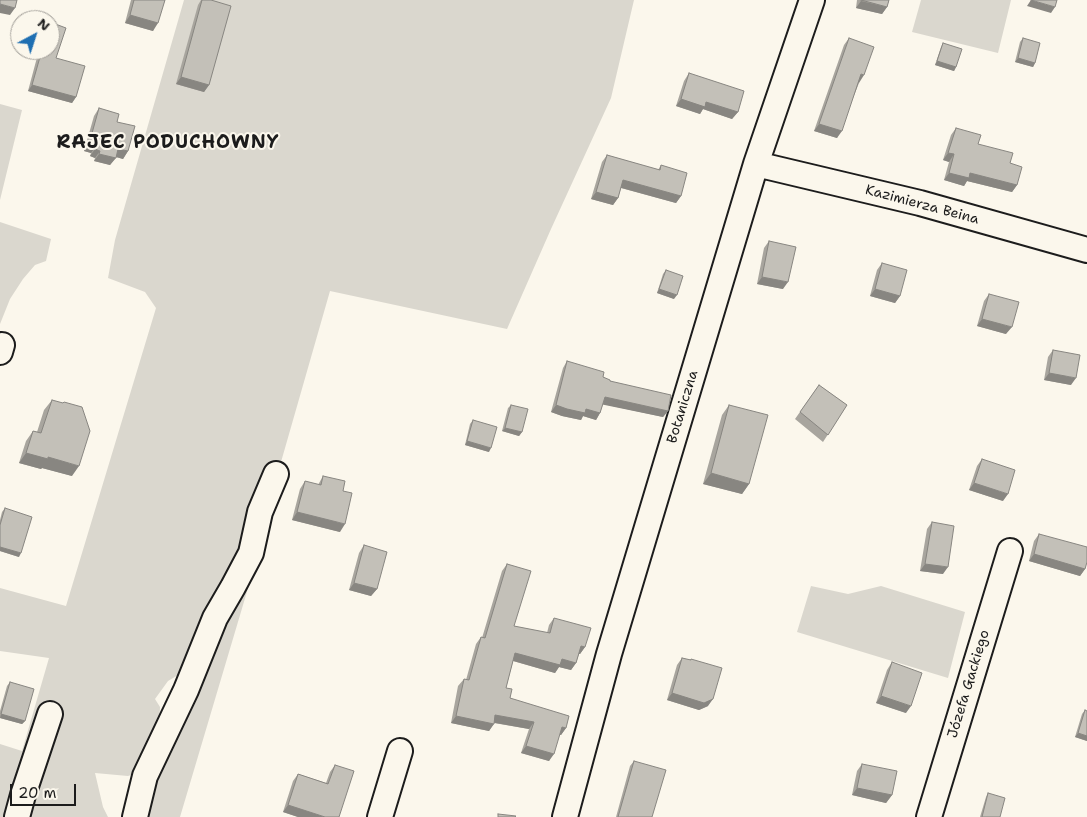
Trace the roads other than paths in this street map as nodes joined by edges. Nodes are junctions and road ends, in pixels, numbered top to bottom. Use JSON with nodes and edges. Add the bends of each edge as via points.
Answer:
{"nodes":[{"id":1,"x":812,"y":0,"type":"edge"},
{"id":2,"x":756,"y":164,"type":"junction"},
{"id":3,"x":1087,"y":250,"type":"edge"},
{"id":4,"x":276,"y":474,"type":"dead end"},
{"id":5,"x":1010,"y":551,"type":"dead end"},
{"id":6,"x":50,"y":714,"type":"dead end"},
{"id":7,"x":400,"y":751,"type":"dead end"},
{"id":8,"x":18,"y":817,"type":"edge"},
{"id":9,"x":136,"y":817,"type":"edge"},
{"id":10,"x":380,"y":817,"type":"edge"},
{"id":11,"x":565,"y":817,"type":"edge"},
{"id":12,"x":929,"y":817,"type":"edge"}],
"edges":[{"from":1,"to":2,"type":"street","name":"Botaniczna"},
{"from":2,"to":3,"type":"street","name":"Kazimierza Beina","via":[[920,203]]},
{"from":2,"to":11,"type":"street","name":"Botaniczna","via":[[609,654]]},
{"from":4,"to":9,"type":"street","via":[[260,512],[251,553],[215,618],[186,690],[145,776]]},
{"from":5,"to":12,"type":"street","name":"Józefa Gackiego"},
{"from":6,"to":8,"type":"street"},
{"from":7,"to":10,"type":"street"}]}
